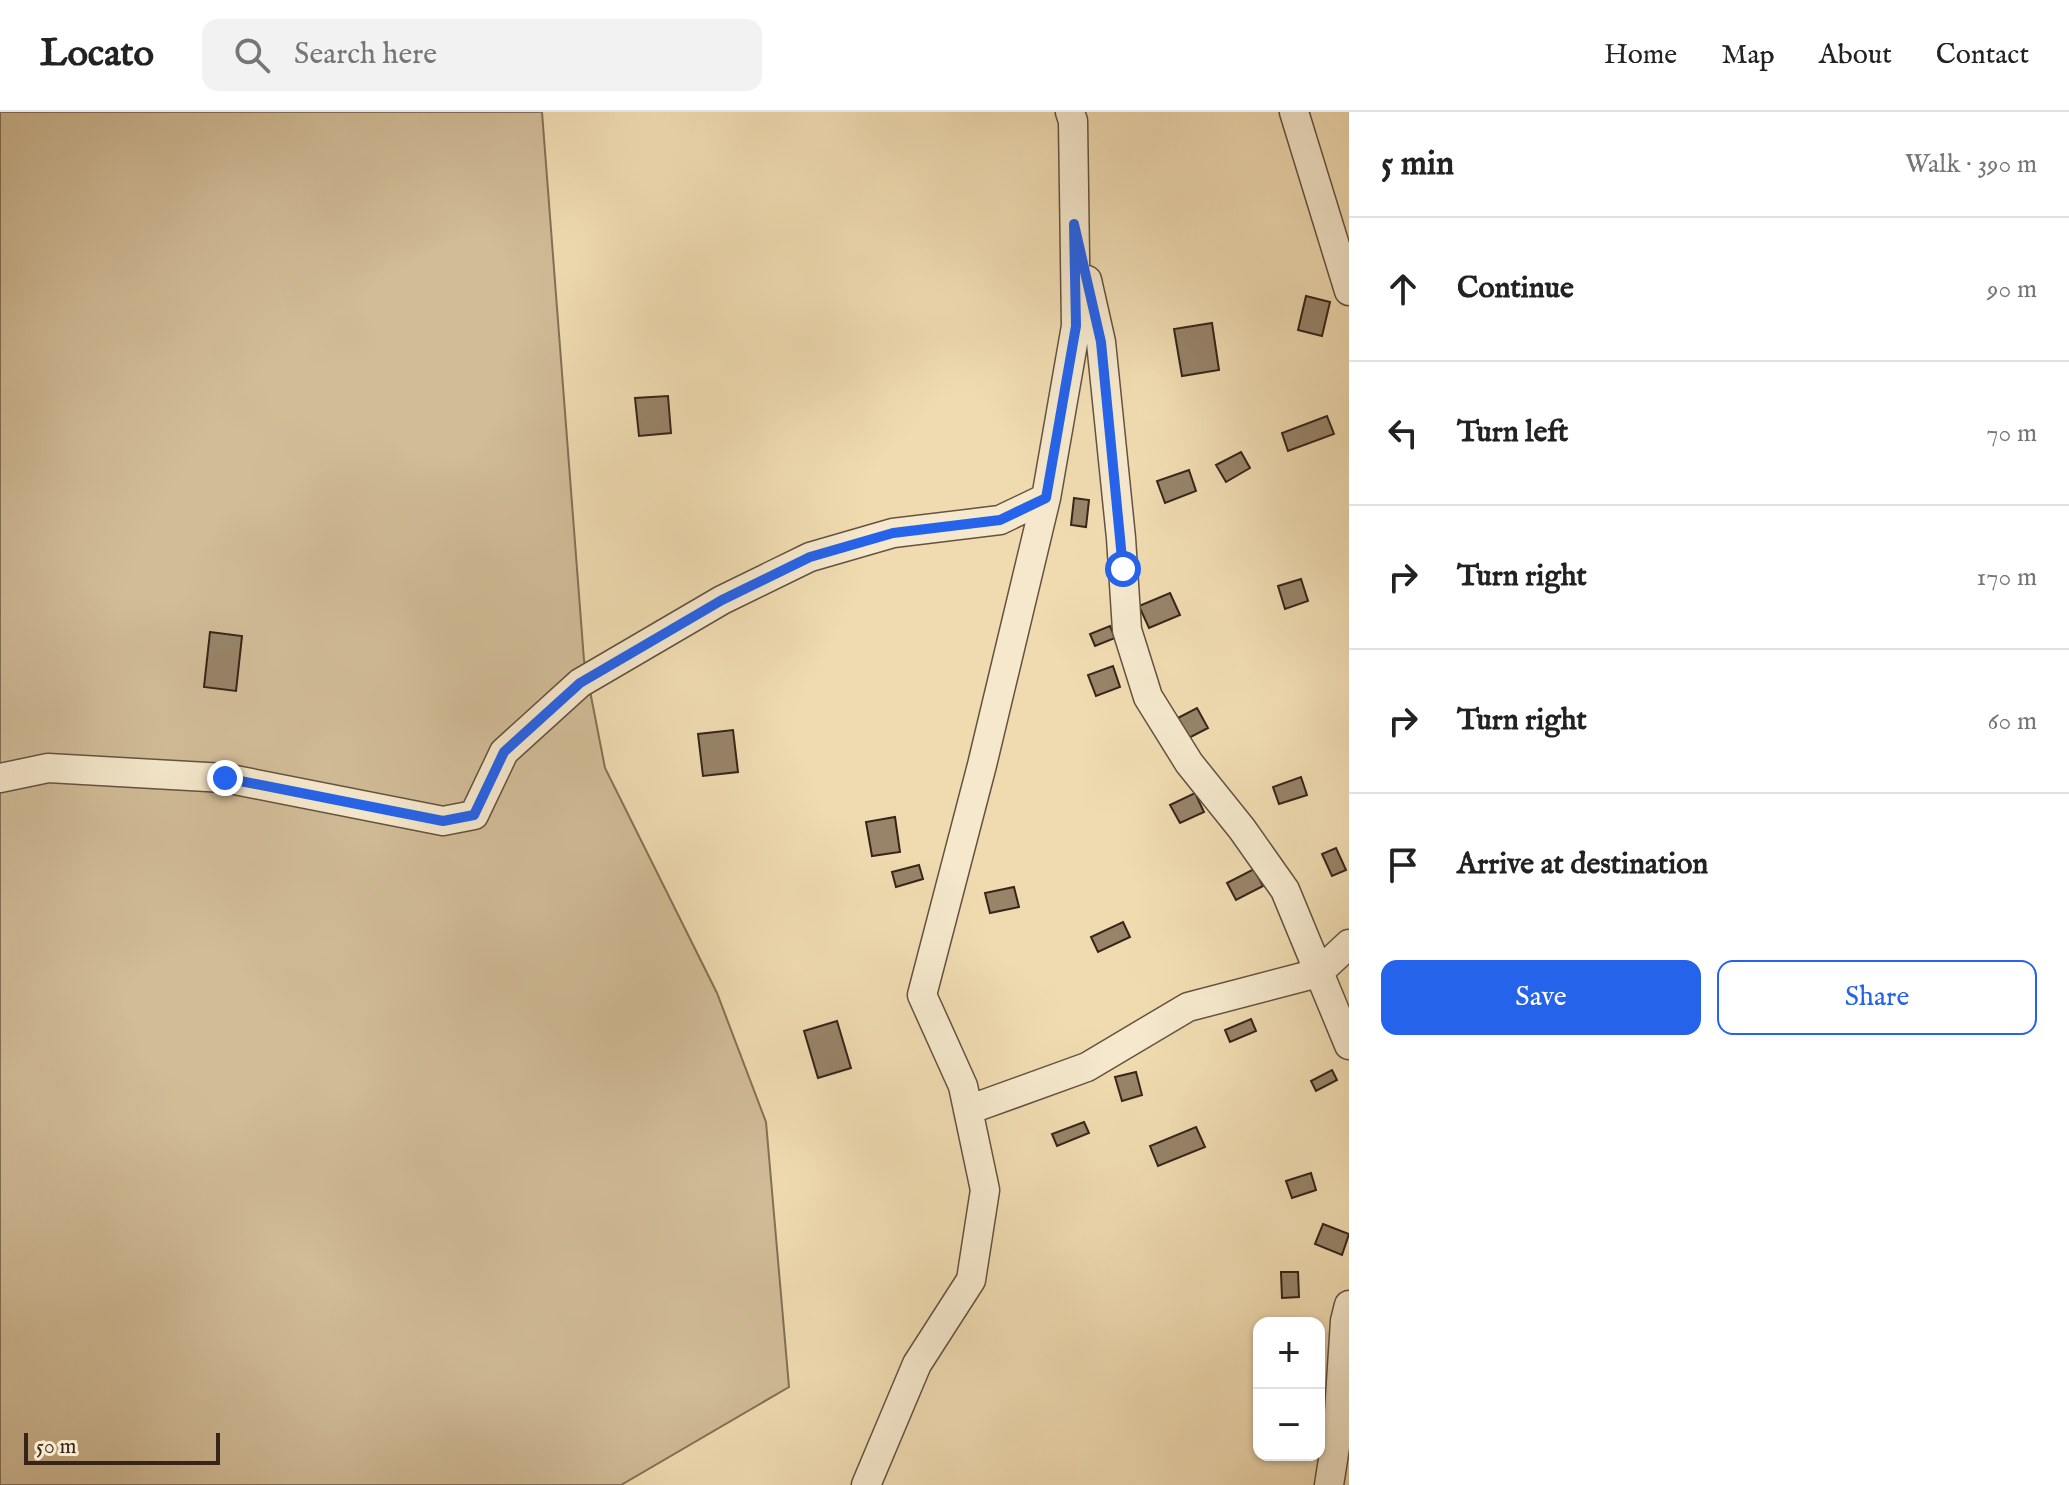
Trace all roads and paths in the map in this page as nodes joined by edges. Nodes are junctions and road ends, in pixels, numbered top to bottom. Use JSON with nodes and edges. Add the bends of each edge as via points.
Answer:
{"nodes":[{"id":1,"x":1070,"y":112,"type":"edge"},
{"id":2,"x":1294,"y":112,"type":"edge"},
{"id":3,"x":1074,"y":224,"type":"junction"},
{"id":4,"x":1349,"y":291,"type":"edge"},
{"id":5,"x":1046,"y":498,"type":"junction"},
{"id":6,"x":0,"y":778,"type":"edge"},
{"id":7,"x":1349,"y":944,"type":"edge"},
{"id":8,"x":1318,"y":973,"type":"junction"},
{"id":9,"x":1349,"y":1045,"type":"edge"},
{"id":10,"x":968,"y":1110,"type":"junction"},
{"id":11,"x":1349,"y":1305,"type":"edge"},
{"id":12,"x":866,"y":1485,"type":"edge"},
{"id":13,"x":1329,"y":1485,"type":"edge"}],
"edges":[{"from":1,"to":3,"type":"street"},
{"from":2,"to":4,"type":"street"},
{"from":3,"to":5,"type":"street","via":[[1076,326]]},
{"from":3,"to":8,"type":"street","via":[[1101,342],[1127,630],[1148,697],[1189,763],[1285,890]]},
{"from":5,"to":6,"type":"street","via":[[1000,520],[893,533],[810,557],[722,600],[580,683],[504,752],[474,815],[443,821],[225,778],[48,768]]},
{"from":5,"to":10,"type":"street","via":[[922,995],[963,1086]]},
{"from":7,"to":8,"type":"street"},
{"from":8,"to":9,"type":"street"},
{"from":8,"to":10,"type":"street","via":[[1188,1007],[1087,1067]]},
{"from":10,"to":12,"type":"street","via":[[985,1190],[971,1280],[917,1364]]},
{"from":11,"to":13,"type":"street"}]}
